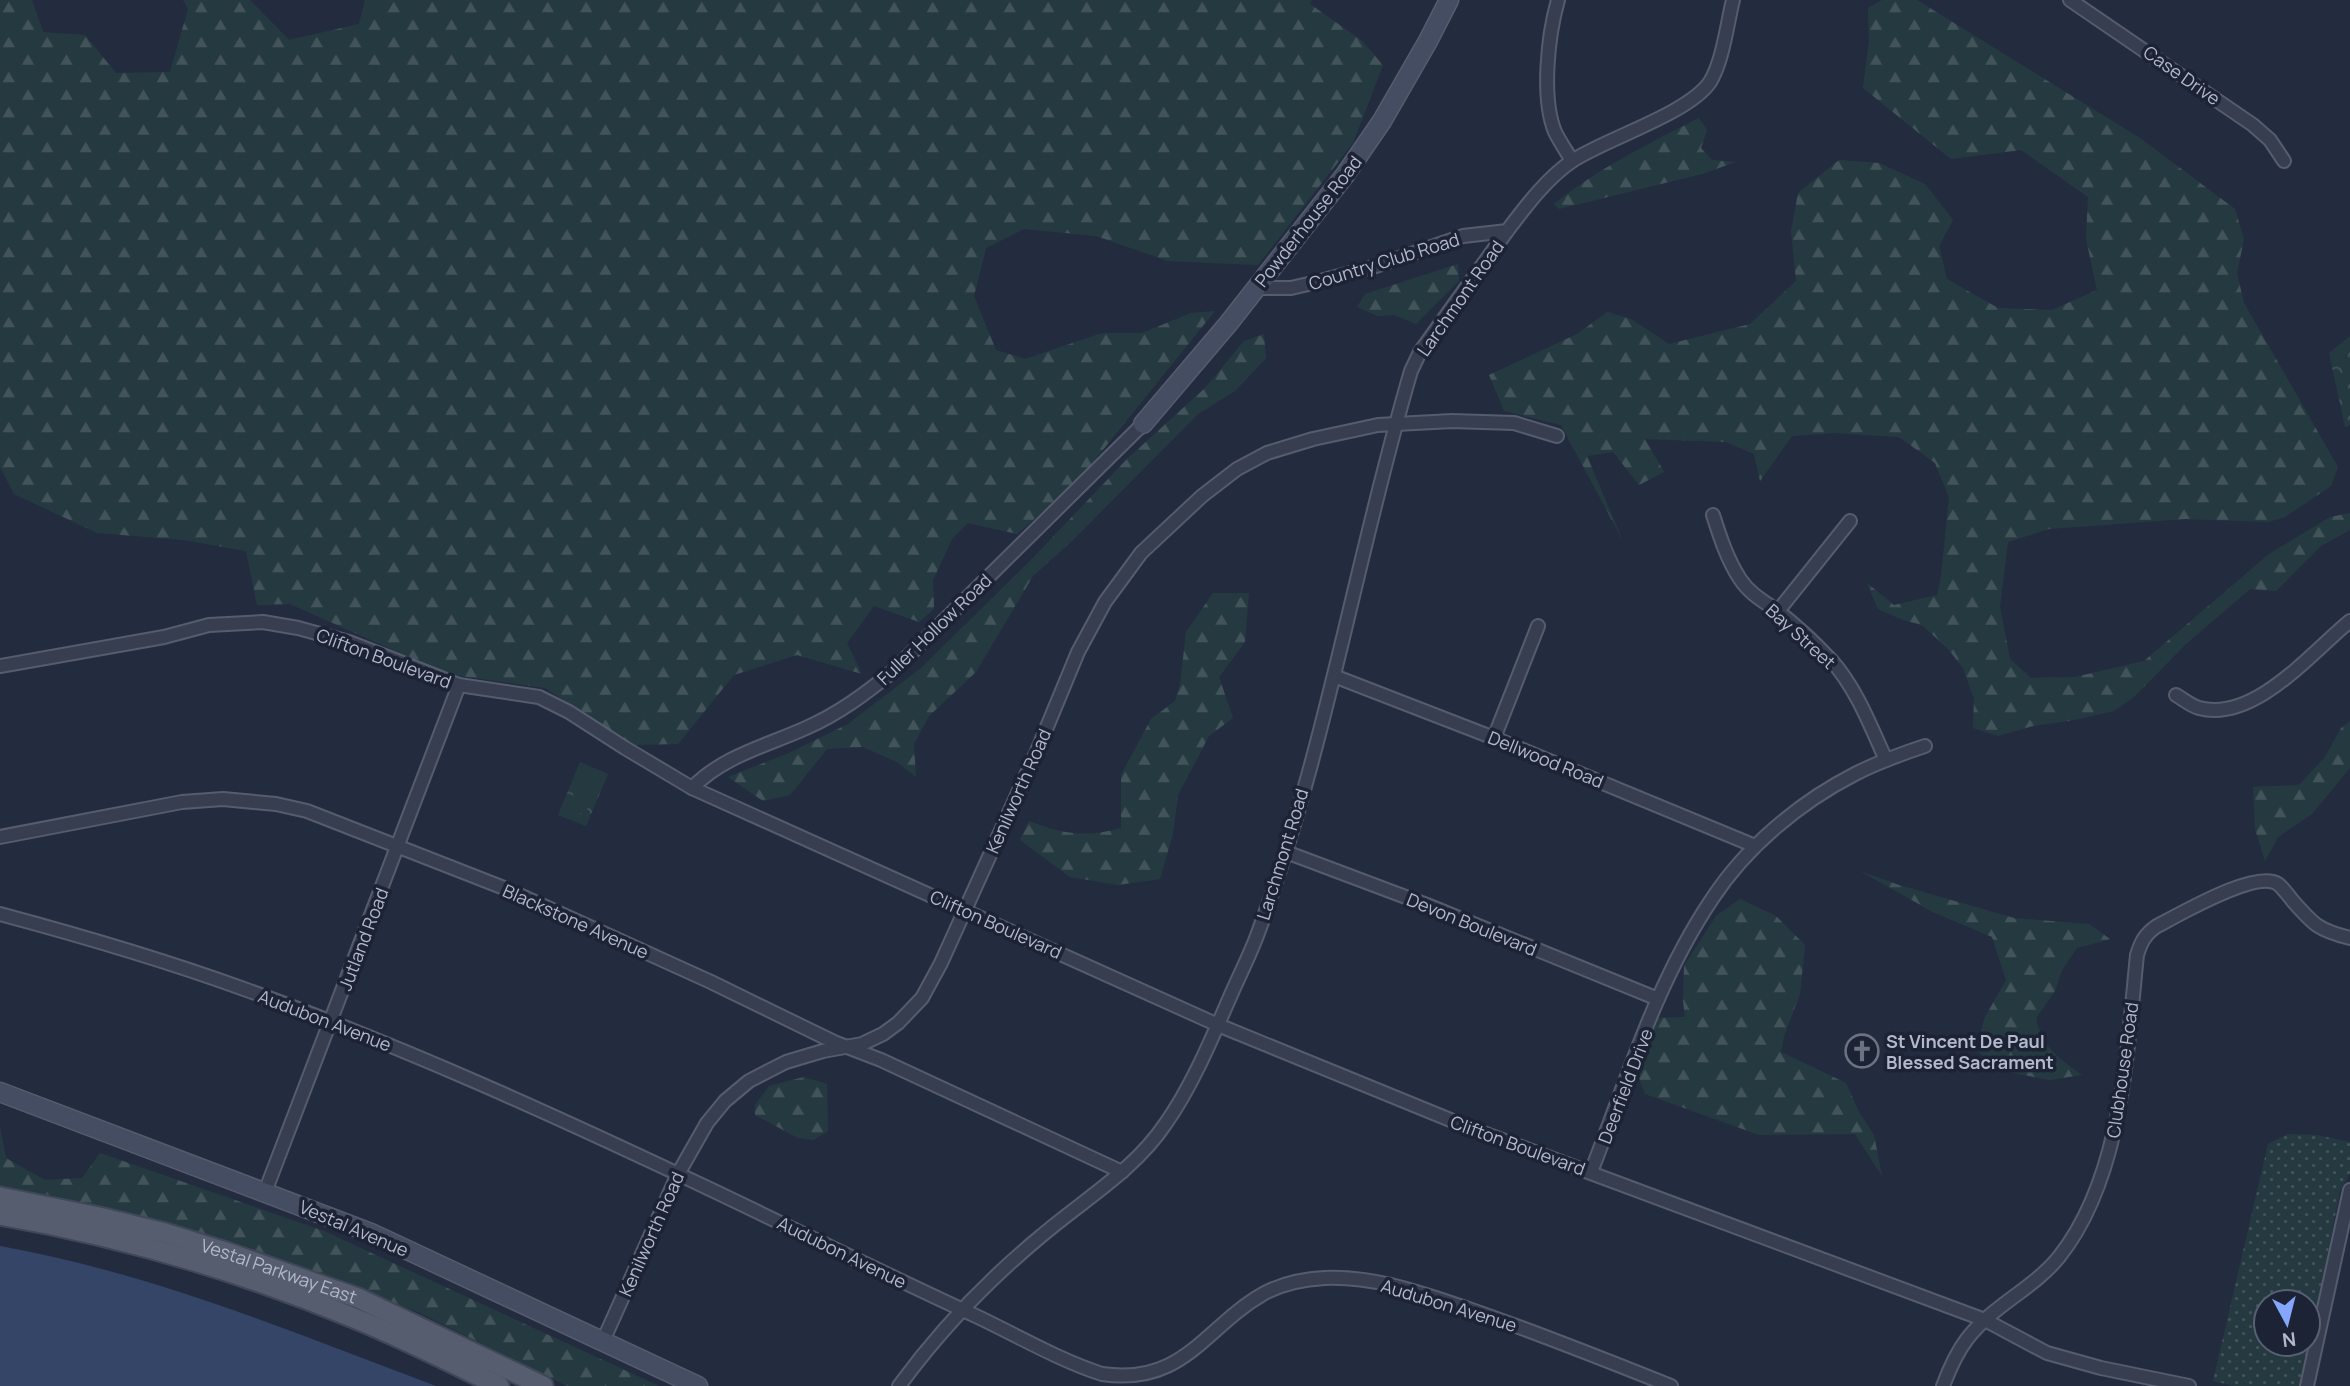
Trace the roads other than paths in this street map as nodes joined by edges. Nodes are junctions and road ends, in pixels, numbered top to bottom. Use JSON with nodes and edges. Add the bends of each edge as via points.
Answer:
{"nodes":[{"id":1,"x":1449,"y":0,"type":"edge"},
{"id":2,"x":1558,"y":0,"type":"edge"},
{"id":3,"x":1733,"y":0,"type":"edge"},
{"id":4,"x":2070,"y":0,"type":"edge"},
{"id":5,"x":1572,"y":161,"type":"junction"},
{"id":6,"x":2284,"y":161,"type":"dead end"},
{"id":7,"x":1507,"y":231,"type":"junction"},
{"id":8,"x":1256,"y":288,"type":"junction"},
{"id":9,"x":1397,"y":423,"type":"junction"},
{"id":10,"x":1143,"y":424,"type":"joint"},
{"id":11,"x":1557,"y":436,"type":"dead end"},
{"id":12,"x":1713,"y":515,"type":"dead end"},
{"id":13,"x":1850,"y":521,"type":"dead end"},
{"id":14,"x":1777,"y":611,"type":"junction"},
{"id":15,"x":2350,"y":621,"type":"edge"},
{"id":16,"x":1538,"y":626,"type":"dead end"},
{"id":17,"x":0,"y":666,"type":"edge"},
{"id":18,"x":1334,"y":676,"type":"junction"},
{"id":19,"x":459,"y":685,"type":"junction"},
{"id":20,"x":2176,"y":695,"type":"dead end"},
{"id":21,"x":1494,"y":738,"type":"junction"},
{"id":22,"x":1925,"y":746,"type":"dead end"},
{"id":23,"x":1886,"y":760,"type":"junction"},
{"id":24,"x":692,"y":788,"type":"junction"},
{"id":25,"x":0,"y":837,"type":"edge"},
{"id":26,"x":1755,"y":846,"type":"junction"},
{"id":27,"x":398,"y":848,"type":"junction"},
{"id":28,"x":1286,"y":852,"type":"junction"},
{"id":29,"x":965,"y":911,"type":"junction"},
{"id":30,"x":0,"y":914,"type":"edge"},
{"id":31,"x":2350,"y":938,"type":"edge"},
{"id":32,"x":1658,"y":999,"type":"junction"},
{"id":33,"x":330,"y":1021,"type":"junction"},
{"id":34,"x":1217,"y":1025,"type":"junction"},
{"id":35,"x":847,"y":1047,"type":"junction"},
{"id":36,"x":0,"y":1092,"type":"edge"},
{"id":37,"x":1122,"y":1172,"type":"junction"},
{"id":38,"x":1591,"y":1172,"type":"junction"},
{"id":39,"x":678,"y":1174,"type":"junction"},
{"id":40,"x":2350,"y":1190,"type":"edge"},
{"id":41,"x":265,"y":1192,"type":"junction"},
{"id":42,"x":0,"y":1197,"type":"edge"},
{"id":43,"x":0,"y":1215,"type":"edge"},
{"id":44,"x":961,"y":1310,"type":"junction"},
{"id":45,"x":1985,"y":1320,"type":"junction"},
{"id":46,"x":603,"y":1341,"type":"junction"},
{"id":47,"x":499,"y":1386,"type":"edge"},
{"id":48,"x":543,"y":1386,"type":"edge"},
{"id":49,"x":698,"y":1386,"type":"edge"},
{"id":50,"x":899,"y":1386,"type":"edge"},
{"id":51,"x":1671,"y":1386,"type":"edge"},
{"id":52,"x":1943,"y":1386,"type":"edge"},
{"id":53,"x":2189,"y":1386,"type":"edge"},
{"id":54,"x":2307,"y":1386,"type":"edge"}],
"edges":[{"from":1,"to":8,"type":"street","name":"Powderhouse Road","via":[[1368,142]]},
{"from":2,"to":5,"type":"street","via":[[1547,94],[1556,133]]},
{"from":3,"to":5,"type":"street","via":[[1717,68],[1704,90]]},
{"from":4,"to":6,"type":"street","name":"Case Drive","via":[[2253,125]]},
{"from":5,"to":7,"type":"street","via":[[1549,180]]},
{"from":7,"to":8,"type":"street","name":"Country Club Road","via":[[1463,236],[1318,282]]},
{"from":7,"to":9,"type":"street","name":"Larchmont Road","via":[[1420,352]]},
{"from":8,"to":10,"type":"street","name":"Powderhouse Road"},
{"from":9,"to":11,"type":"street","name":"Kenilworth Road","via":[[1501,421]]},
{"from":9,"to":18,"type":"street","name":"Larchmont Road"},
{"from":9,"to":29,"type":"street","name":"Kenilworth Road","via":[[1267,453],[1202,496],[1141,553],[1105,602],[1078,652]]},
{"from":10,"to":24,"type":"street","name":"Fuller Hollow Road","via":[[892,672],[834,714],[729,760]]},
{"from":12,"to":14,"type":"street","name":"Bay Street","via":[[1741,581]]},
{"from":13,"to":14,"type":"street"},
{"from":14,"to":23,"type":"street","name":"Bay Street","via":[[1844,676]]},
{"from":15,"to":20,"type":"street","via":[[2275,685],[2238,707],[2197,708]]},
{"from":16,"to":21,"type":"street"},
{"from":17,"to":19,"type":"street","name":"Clifton Boulevard","via":[[209,625],[263,622],[349,642]]},
{"from":18,"to":21,"type":"street","name":"Dellwood Road"},
{"from":18,"to":28,"type":"street","name":"Larchmont Road"},
{"from":19,"to":24,"type":"street","name":"Clifton Boulevard","via":[[539,696]]},
{"from":19,"to":27,"type":"street","name":"Jutland Road"},
{"from":21,"to":26,"type":"street","name":"Dellwood Road"},
{"from":22,"to":23,"type":"street","name":"Deerfield Drive"},
{"from":23,"to":26,"type":"street","name":"Deerfield Drive","via":[[1829,788]]},
{"from":24,"to":29,"type":"street","name":"Clifton Boulevard"},
{"from":25,"to":27,"type":"street","name":"Blackstone Avenue","via":[[182,802],[223,799],[307,811]]},
{"from":26,"to":32,"type":"street","name":"Deerfield Drive","via":[[1713,897]]},
{"from":27,"to":33,"type":"street","name":"Jutland Road"},
{"from":27,"to":35,"type":"street","name":"Blackstone Avenue","via":[[504,888]]},
{"from":28,"to":32,"type":"street","name":"Devon Boulevard"},
{"from":28,"to":34,"type":"street","name":"Larchmont Road","via":[[1257,935]]},
{"from":29,"to":34,"type":"street","name":"Clifton Boulevard"},
{"from":29,"to":35,"type":"street","name":"Kenilworth Road","via":[[922,999],[883,1034]]},
{"from":30,"to":33,"type":"street","name":"Audubon Avenue","via":[[111,944]]},
{"from":31,"to":45,"type":"street","name":"Clubhouse Road","via":[[2315,926],[2277,884],[2261,881],[2233,889],[2146,934],[2137,956],[2118,1116],[2091,1201],[2061,1255],[2045,1273]]},
{"from":32,"to":38,"type":"street","name":"Deerfield Drive"},
{"from":33,"to":39,"type":"street","name":"Audubon Avenue"},
{"from":33,"to":41,"type":"street","name":"Jutland Road"},
{"from":34,"to":37,"type":"street","name":"Larchmont Road","via":[[1168,1121]]},
{"from":34,"to":38,"type":"street","name":"Clifton Boulevard"},
{"from":35,"to":37,"type":"street","name":"Blackstone Avenue"},
{"from":35,"to":39,"type":"street","name":"Kenilworth Road","via":[[786,1062],[734,1092],[708,1123]]},
{"from":36,"to":41,"type":"street","name":"Vestal Avenue"},
{"from":37,"to":44,"type":"street","name":"Larchmont Road","via":[[1042,1235]]},
{"from":38,"to":45,"type":"street","name":"Clifton Boulevard"},
{"from":39,"to":44,"type":"street","name":"Audubon Avenue"},
{"from":39,"to":46,"type":"street","name":"Kenilworth Road"},
{"from":40,"to":54,"type":"street"},
{"from":41,"to":46,"type":"street","name":"Vestal Avenue","via":[[371,1233]]},
{"from":42,"to":48,"type":"main road","name":"Vestal Parkway East","via":[[165,1233],[226,1252],[358,1298]]},
{"from":43,"to":47,"type":"main road","name":"Vestal Parkway East","via":[[150,1248],[282,1290],[355,1318]]},
{"from":44,"to":50,"type":"street","name":"Larchmont Road"},
{"from":44,"to":51,"type":"street","name":"Audubon Avenue","via":[[1103,1375],[1147,1380],[1175,1369],[1262,1294],[1321,1278],[1386,1282],[1519,1326]]},
{"from":45,"to":52,"type":"street","name":"Clubhouse Road","via":[[1967,1339]]},
{"from":45,"to":53,"type":"street","name":"Clifton Boulevard","via":[[2047,1353]]},
{"from":46,"to":49,"type":"street","name":"Vestal Avenue"}]}
